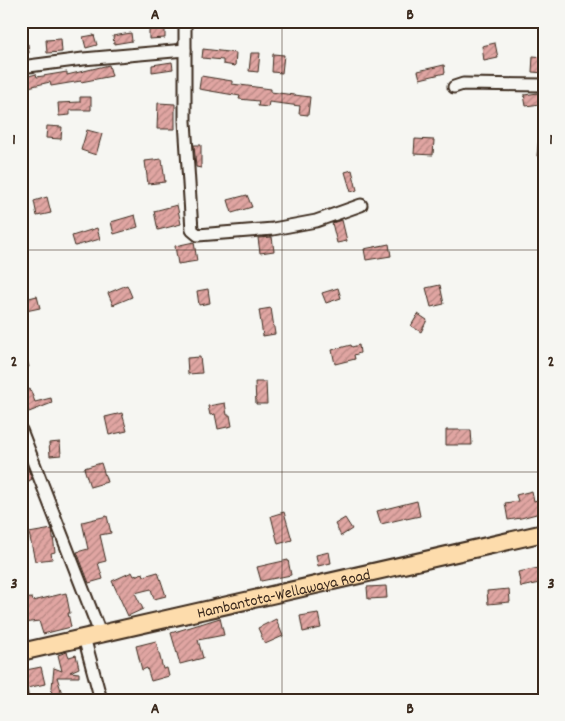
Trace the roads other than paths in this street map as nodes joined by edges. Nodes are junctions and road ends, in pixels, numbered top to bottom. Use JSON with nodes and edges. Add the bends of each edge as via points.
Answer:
{"nodes":[{"id":1,"x":185,"y":21,"type":"edge"},
{"id":2,"x":185,"y":50,"type":"junction"},
{"id":3,"x":21,"y":67,"type":"edge"},
{"id":4,"x":544,"y":85,"type":"edge"},
{"id":5,"x":454,"y":87,"type":"dead end"},
{"id":6,"x":361,"y":205,"type":"dead end"},
{"id":7,"x":21,"y":430,"type":"edge"},
{"id":8,"x":544,"y":533,"type":"edge"},
{"id":9,"x":92,"y":635,"type":"junction"},
{"id":10,"x":21,"y":652,"type":"edge"},
{"id":11,"x":101,"y":700,"type":"edge"}],
"edges":[{"from":1,"to":2,"type":"street"},
{"from":2,"to":3,"type":"street"},
{"from":2,"to":6,"type":"street","via":[[185,121],[192,230],[198,235],[273,229],[316,221]]},
{"from":4,"to":5,"type":"street","via":[[463,84]]},
{"from":7,"to":9,"type":"street"},
{"from":8,"to":9,"type":"highway","name":"Hambantota-Wellawaya Road"},
{"from":9,"to":10,"type":"highway","name":"Hambantota-Wellawaya Road"},
{"from":9,"to":11,"type":"street"}]}
